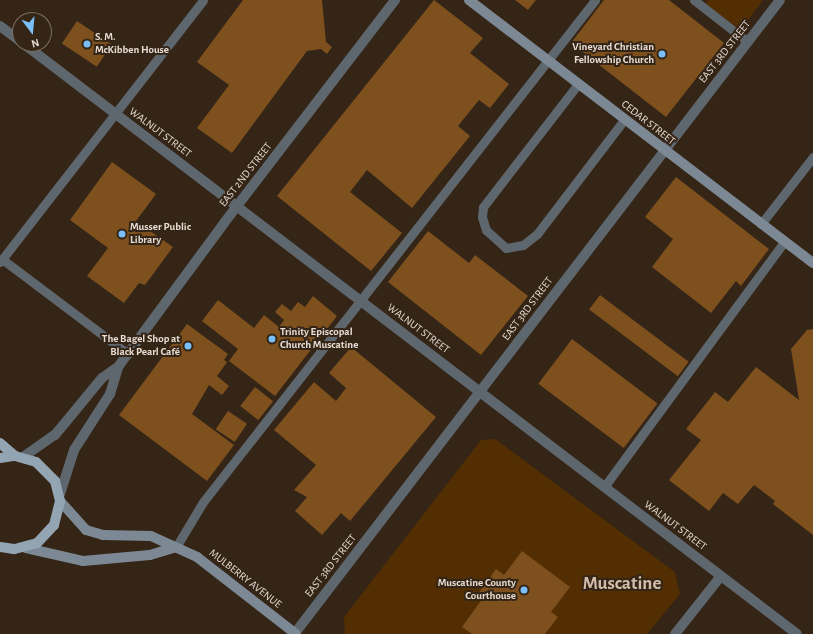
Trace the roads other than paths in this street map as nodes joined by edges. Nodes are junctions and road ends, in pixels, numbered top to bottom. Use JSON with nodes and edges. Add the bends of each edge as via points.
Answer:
{"nodes":[{"id":1,"x":203,"y":0,"type":"edge"},
{"id":2,"x":395,"y":0,"type":"edge"},
{"id":3,"x":469,"y":0,"type":"edge"},
{"id":4,"x":595,"y":0,"type":"edge"},
{"id":5,"x":694,"y":0,"type":"edge"},
{"id":6,"x":780,"y":0,"type":"edge"},
{"id":7,"x":0,"y":26,"type":"edge"},
{"id":8,"x":12,"y":35,"type":"edge"},
{"id":9,"x":748,"y":42,"type":"junction"},
{"id":10,"x":34,"y":52,"type":"edge"},
{"id":11,"x":549,"y":61,"type":"junction"},
{"id":12,"x":578,"y":84,"type":"junction"},
{"id":13,"x":115,"y":114,"type":"junction"},
{"id":14,"x":624,"y":120,"type":"junction"},
{"id":15,"x":664,"y":150,"type":"junction"},
{"id":16,"x":813,"y":157,"type":"edge"},
{"id":17,"x":237,"y":206,"type":"junction"},
{"id":18,"x":761,"y":224,"type":"junction"},
{"id":19,"x":784,"y":242,"type":"junction"},
{"id":20,"x":1,"y":260,"type":"edge"},
{"id":21,"x":813,"y":263,"type":"edge"},
{"id":22,"x":359,"y":300,"type":"junction"},
{"id":23,"x":128,"y":354,"type":"junction"},
{"id":24,"x":118,"y":367,"type":"junction"},
{"id":25,"x":480,"y":392,"type":"junction"},
{"id":26,"x":0,"y":443,"type":"edge"},
{"id":27,"x":19,"y":456,"type":"junction"},
{"id":28,"x":0,"y":458,"type":"edge"},
{"id":29,"x":604,"y":487,"type":"junction"},
{"id":30,"x":60,"y":497,"type":"junction"},
{"id":31,"x":0,"y":547,"type":"edge"},
{"id":32,"x":176,"y":547,"type":"junction"},
{"id":33,"x":26,"y":548,"type":"junction"},
{"id":34,"x":14,"y":549,"type":"junction"},
{"id":35,"x":0,"y":556,"type":"edge"},
{"id":36,"x":722,"y":576,"type":"junction"},
{"id":37,"x":295,"y":634,"type":"edge"},
{"id":38,"x":675,"y":634,"type":"edge"},
{"id":39,"x":797,"y":634,"type":"edge"}],
"edges":[{"from":1,"to":13,"type":"lane"},
{"from":2,"to":17,"type":"street","name":"EAST 2ND STREET"},
{"from":3,"to":11,"type":"main road","name":"CEDAR STREET"},
{"from":4,"to":11,"type":"lane"},
{"from":5,"to":9,"type":"lane"},
{"from":6,"to":9,"type":"street","name":"EAST 3RD STREET"},
{"from":7,"to":8,"type":"street"},
{"from":9,"to":15,"type":"street","name":"EAST 3RD STREET"},
{"from":10,"to":13,"type":"street","name":"WALNUT STREET"},
{"from":11,"to":12,"type":"main road","name":"CEDAR STREET"},
{"from":11,"to":22,"type":"lane"},
{"from":12,"to":14,"type":"main road","name":"CEDAR STREET"},
{"from":12,"to":14,"type":"lane","via":[[483,207],[482,217],[486,230],[506,248],[523,245],[537,234]]},
{"from":13,"to":17,"type":"street","name":"WALNUT STREET"},
{"from":13,"to":20,"type":"lane"},
{"from":14,"to":15,"type":"main road","name":"CEDAR STREET"},
{"from":15,"to":18,"type":"main road","name":"CEDAR STREET"},
{"from":15,"to":25,"type":"street","name":"EAST 3RD STREET"},
{"from":16,"to":18,"type":"lane"},
{"from":17,"to":22,"type":"street","name":"WALNUT STREET"},
{"from":17,"to":23,"type":"street","name":"EAST 2ND STREET"},
{"from":18,"to":19,"type":"main road","name":"CEDAR STREET"},
{"from":19,"to":21,"type":"main road","name":"CEDAR STREET"},
{"from":19,"to":29,"type":"lane"},
{"from":20,"to":23,"type":"lane"},
{"from":22,"to":25,"type":"street","name":"WALNUT STREET"},
{"from":22,"to":32,"type":"lane","via":[[203,502]]},
{"from":23,"to":24,"type":"street","name":"EAST 2ND STREET"},
{"from":24,"to":27,"type":"street","name":"EAST 2ND STREET","via":[[102,378],[55,435]]},
{"from":24,"to":30,"type":"street","name":"EAST 2ND STREET","via":[[110,394],[74,450]]},
{"from":25,"to":29,"type":"street","name":"WALNUT STREET"},
{"from":25,"to":37,"type":"street","name":"EAST 3RD STREET"},
{"from":26,"to":27,"type":"main road"},
{"from":27,"to":28,"type":"main road"},
{"from":27,"to":30,"type":"main road","via":[[36,462],[47,470]]},
{"from":29,"to":36,"type":"street","name":"WALNUT STREET"},
{"from":30,"to":32,"type":"main road","name":"MULBERRY AVENUE","via":[[86,530],[102,535],[151,536]]},
{"from":30,"to":33,"type":"main road","via":[[59,513],[51,530],[37,543]]},
{"from":31,"to":34,"type":"main road"},
{"from":32,"to":33,"type":"main road","via":[[150,554],[83,561]]},
{"from":32,"to":37,"type":"main road","name":"MULBERRY AVENUE","via":[[197,557]]},
{"from":33,"to":34,"type":"main road"},
{"from":34,"to":35,"type":"main road"},
{"from":36,"to":38,"type":"street"},
{"from":36,"to":39,"type":"street","name":"WALNUT STREET"}]}
